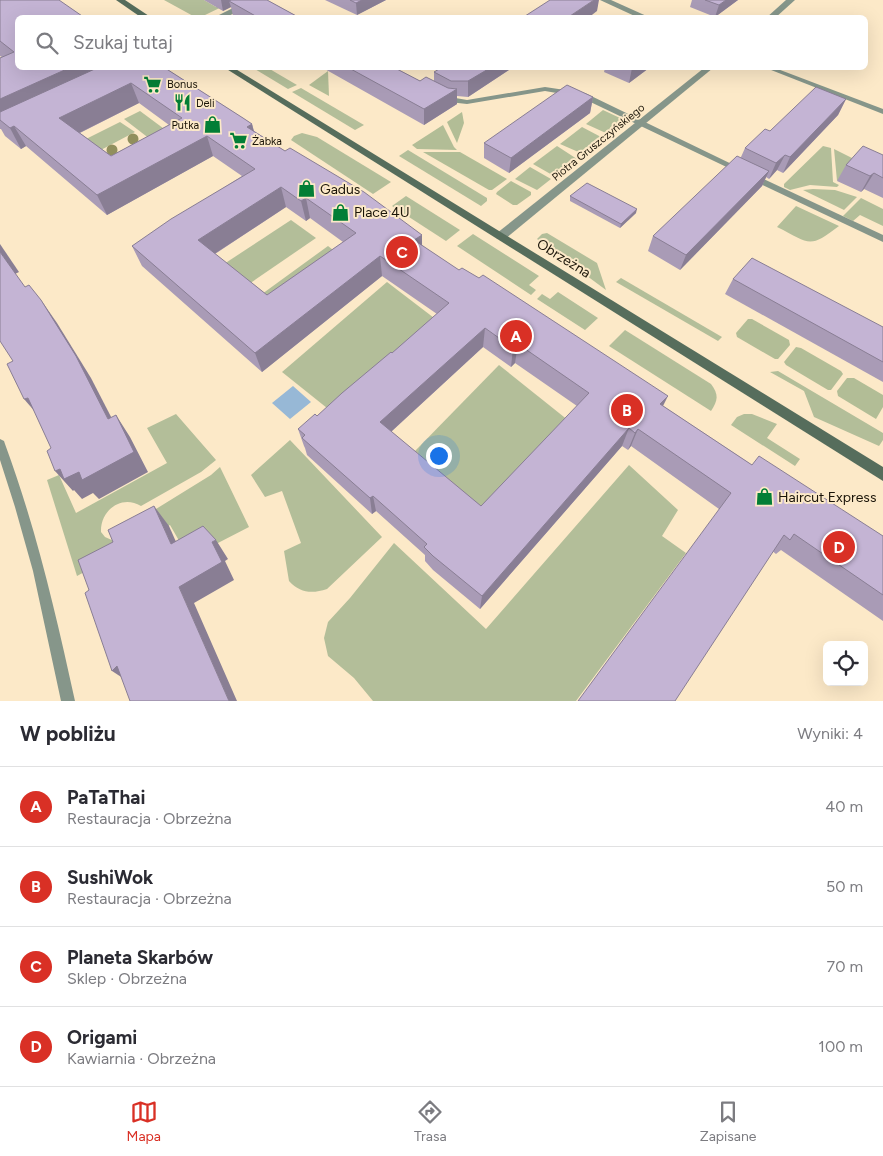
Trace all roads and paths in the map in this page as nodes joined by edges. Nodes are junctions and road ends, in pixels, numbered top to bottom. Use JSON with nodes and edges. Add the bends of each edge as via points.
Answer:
{"nodes":[{"id":1,"x":120,"y":0,"type":"edge"},
{"id":2,"x":255,"y":0,"type":"edge"},
{"id":3,"x":604,"y":0,"type":"edge"},
{"id":4,"x":791,"y":0,"type":"edge"},
{"id":5,"x":143,"y":15,"type":"edge"},
{"id":6,"x":224,"y":15,"type":"edge"},
{"id":7,"x":640,"y":15,"type":"edge"},
{"id":8,"x":774,"y":15,"type":"edge"},
{"id":9,"x":232,"y":70,"type":"edge"},
{"id":10,"x":707,"y":70,"type":"edge"},
{"id":11,"x":775,"y":70,"type":"edge"},
{"id":12,"x":433,"y":92,"type":"edge"},
{"id":13,"x":883,"y":112,"type":"edge"},
{"id":14,"x":641,"y":123,"type":"junction"},
{"id":15,"x":502,"y":236,"type":"junction"},
{"id":16,"x":883,"y":239,"type":"edge"},
{"id":17,"x":0,"y":444,"type":"edge"},
{"id":18,"x":883,"y":475,"type":"edge"},
{"id":19,"x":68,"y":701,"type":"edge"}],
"edges":[{"from":1,"to":5,"type":"street"},
{"from":2,"to":6,"type":"street"},
{"from":3,"to":7,"type":"street"},
{"from":4,"to":8,"type":"street"},
{"from":9,"to":15,"type":"street","name":"Obrzeżna"},
{"from":10,"to":14,"type":"street","name":"Piotra Gruszczyńskiego"},
{"from":11,"to":13,"type":"lane"},
{"from":12,"to":14,"type":"lane","via":[[449,100],[467,102],[545,89],[558,90],[595,100]]},
{"from":14,"to":15,"type":"street","name":"Piotra Gruszczyńskiego"},
{"from":14,"to":16,"type":"lane"},
{"from":15,"to":18,"type":"street","name":"Obrzeżna"},
{"from":17,"to":19,"type":"lane","via":[[42,582]]}]}
